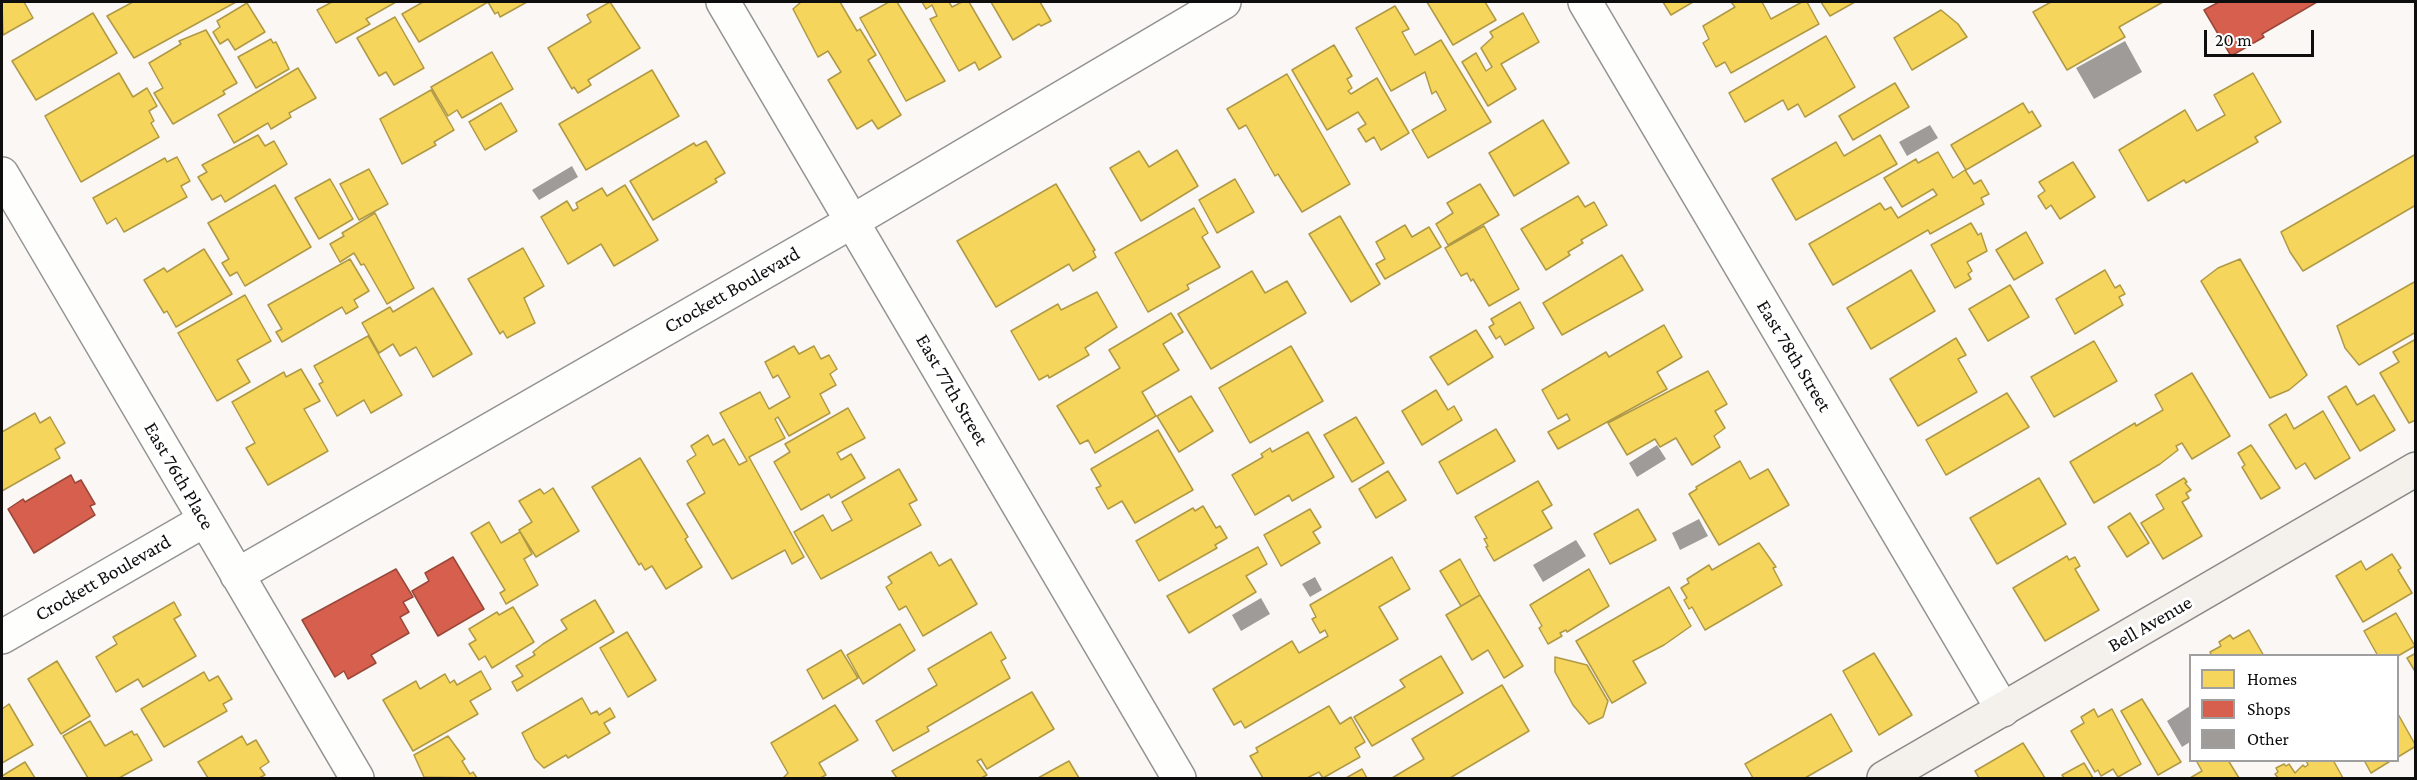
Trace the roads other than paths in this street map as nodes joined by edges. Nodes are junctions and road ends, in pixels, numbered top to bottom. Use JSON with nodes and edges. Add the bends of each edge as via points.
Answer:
{"nodes":[{"id":1,"x":723,"y":2,"type":"edge"},
{"id":2,"x":1224,"y":2,"type":"edge"},
{"id":3,"x":1585,"y":2,"type":"edge"},
{"id":4,"x":2,"y":174,"type":"edge"},
{"id":5,"x":853,"y":221,"type":"junction"},
{"id":6,"x":2415,"y":469,"type":"edge"},
{"id":7,"x":205,"y":520,"type":"junction"},
{"id":8,"x":237,"y":575,"type":"junction"},
{"id":9,"x":2,"y":637,"type":"edge"},
{"id":10,"x":2002,"y":710,"type":"junction"},
{"id":11,"x":357,"y":778,"type":"edge"},
{"id":12,"x":1179,"y":778,"type":"edge"},
{"id":13,"x":1884,"y":778,"type":"edge"}],
"edges":[{"from":1,"to":5,"type":"street","name":"East 77th Street"},
{"from":2,"to":5,"type":"street","name":"Crockett Boulevard"},
{"from":3,"to":10,"type":"street","name":"East 78th Street"},
{"from":4,"to":7,"type":"street","name":"East 76th Place"},
{"from":5,"to":8,"type":"street","name":"Crockett Boulevard"},
{"from":5,"to":12,"type":"street","name":"East 77th Street"},
{"from":6,"to":10,"type":"street","name":"Bell Avenue"},
{"from":7,"to":8,"type":"street","name":"East 76th Place"},
{"from":7,"to":9,"type":"street","name":"Crockett Boulevard"},
{"from":8,"to":11,"type":"street","name":"East 76th Place"},
{"from":10,"to":13,"type":"street","name":"Bell Avenue"}]}
